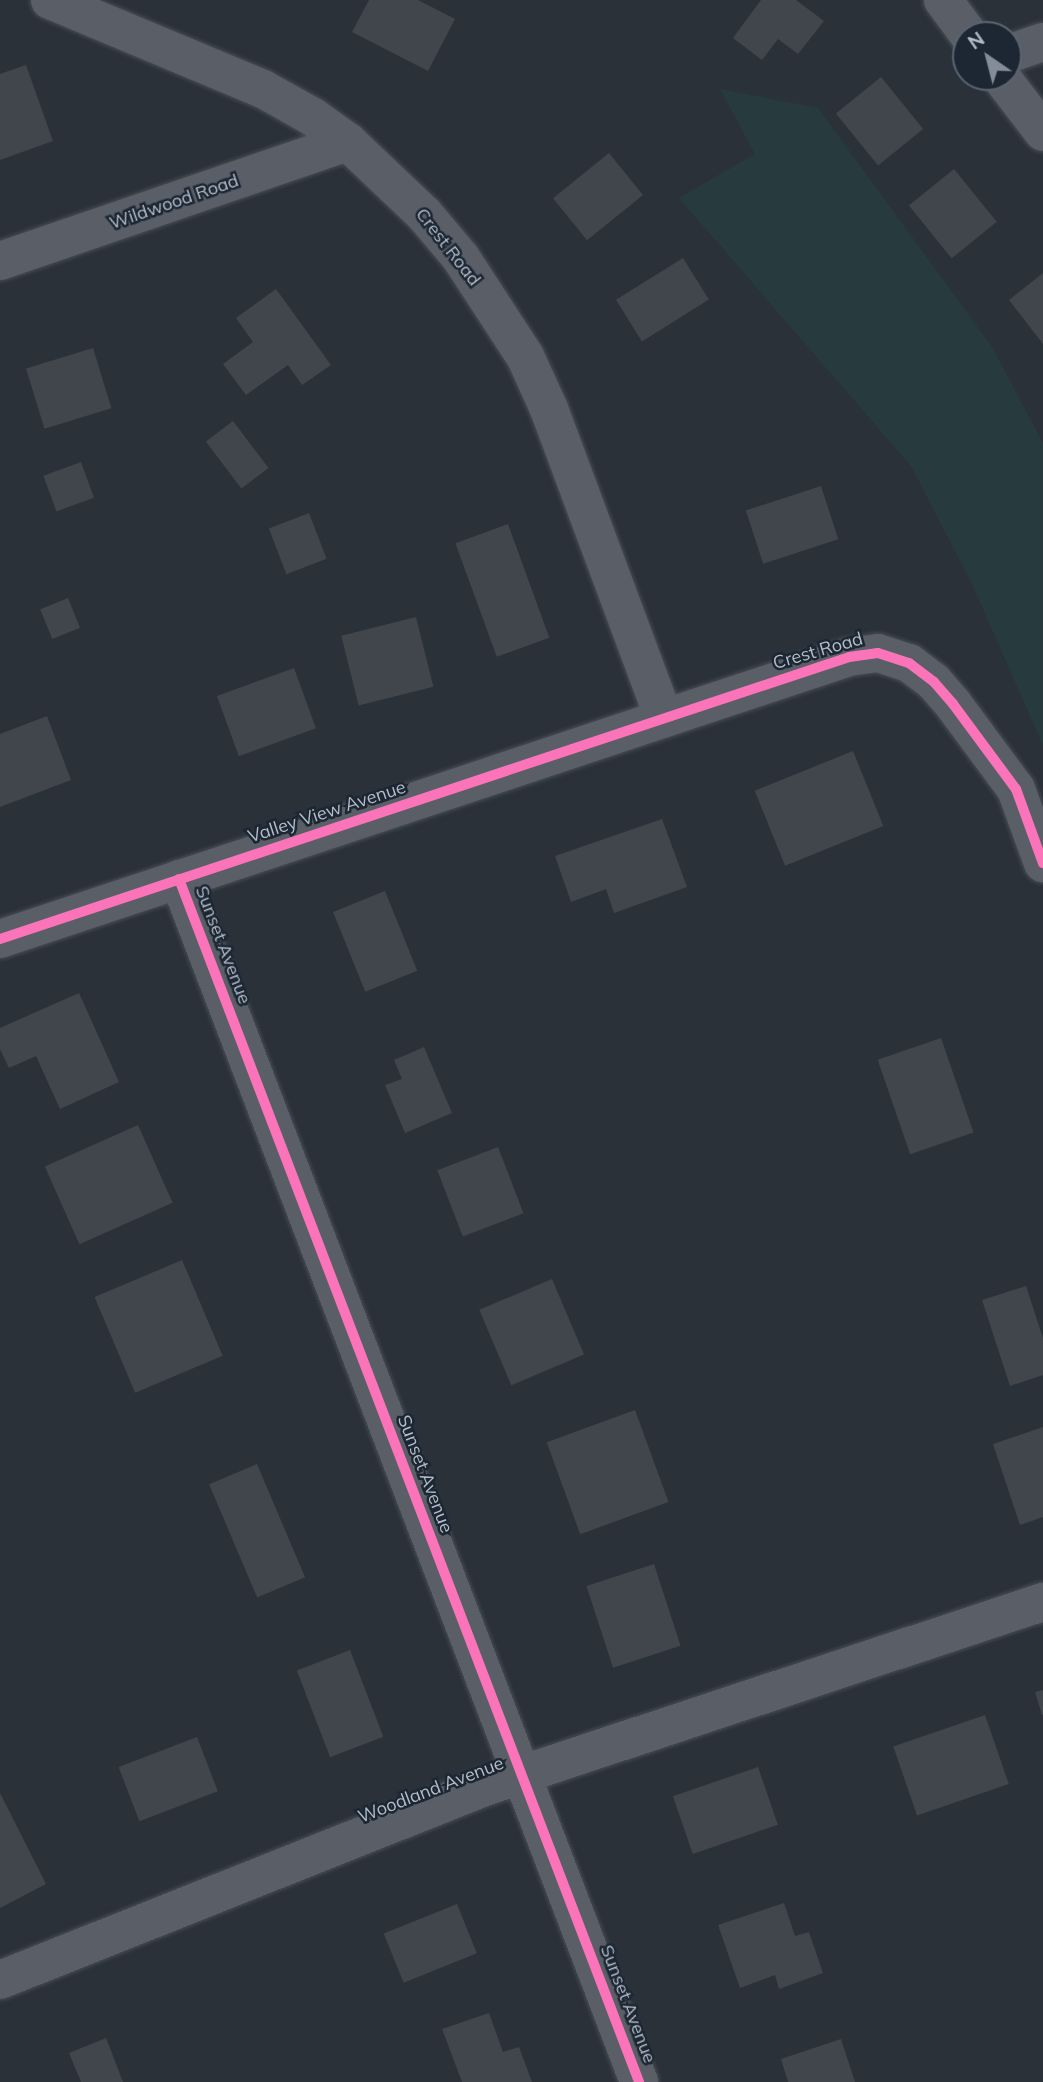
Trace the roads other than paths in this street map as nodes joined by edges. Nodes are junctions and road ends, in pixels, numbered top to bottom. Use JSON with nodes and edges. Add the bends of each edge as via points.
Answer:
{"nodes":[{"id":1,"x":50,"y":0,"type":"edge"},
{"id":2,"x":943,"y":0,"type":"edge"},
{"id":3,"x":959,"y":21,"type":"edge"},
{"id":4,"x":1043,"y":42,"type":"edge"},
{"id":5,"x":1022,"y":49,"type":"edge"},
{"id":6,"x":1012,"y":91,"type":"edge"},
{"id":7,"x":1043,"y":132,"type":"edge"},
{"id":8,"x":348,"y":142,"type":"junction"},
{"id":9,"x":0,"y":261,"type":"edge"},
{"id":10,"x":664,"y":718,"type":"junction"},
{"id":11,"x":1043,"y":863,"type":"edge"},
{"id":12,"x":179,"y":879,"type":"junction"},
{"id":13,"x":0,"y":939,"type":"edge"},
{"id":14,"x":1043,"y":1602,"type":"edge"},
{"id":15,"x":521,"y":1774,"type":"junction"},
{"id":16,"x":0,"y":1980,"type":"edge"},
{"id":17,"x":639,"y":2082,"type":"edge"}],
"edges":[{"from":1,"to":8,"type":"street","name":"Crest Road","via":[[263,89]]},
{"from":2,"to":3,"type":"street"},
{"from":4,"to":5,"type":"street"},
{"from":6,"to":7,"type":"street"},
{"from":8,"to":9,"type":"street","name":"Wildwood Road"},
{"from":8,"to":10,"type":"street","name":"Crest Road","via":[[424,214],[461,258],[525,356],[550,409]]},
{"from":10,"to":11,"type":"street","name":"Crest Road","via":[[849,657],[878,653],[909,663],[953,704],[1016,789]]},
{"from":10,"to":12,"type":"street","name":"Valley View Avenue"},
{"from":12,"to":13,"type":"street","name":"Valley View Avenue"},
{"from":12,"to":15,"type":"street","name":"Sunset Avenue"},
{"from":14,"to":15,"type":"street","name":"Woodland Avenue"},
{"from":15,"to":16,"type":"street","name":"Woodland Avenue"},
{"from":15,"to":17,"type":"street","name":"Sunset Avenue"}]}
